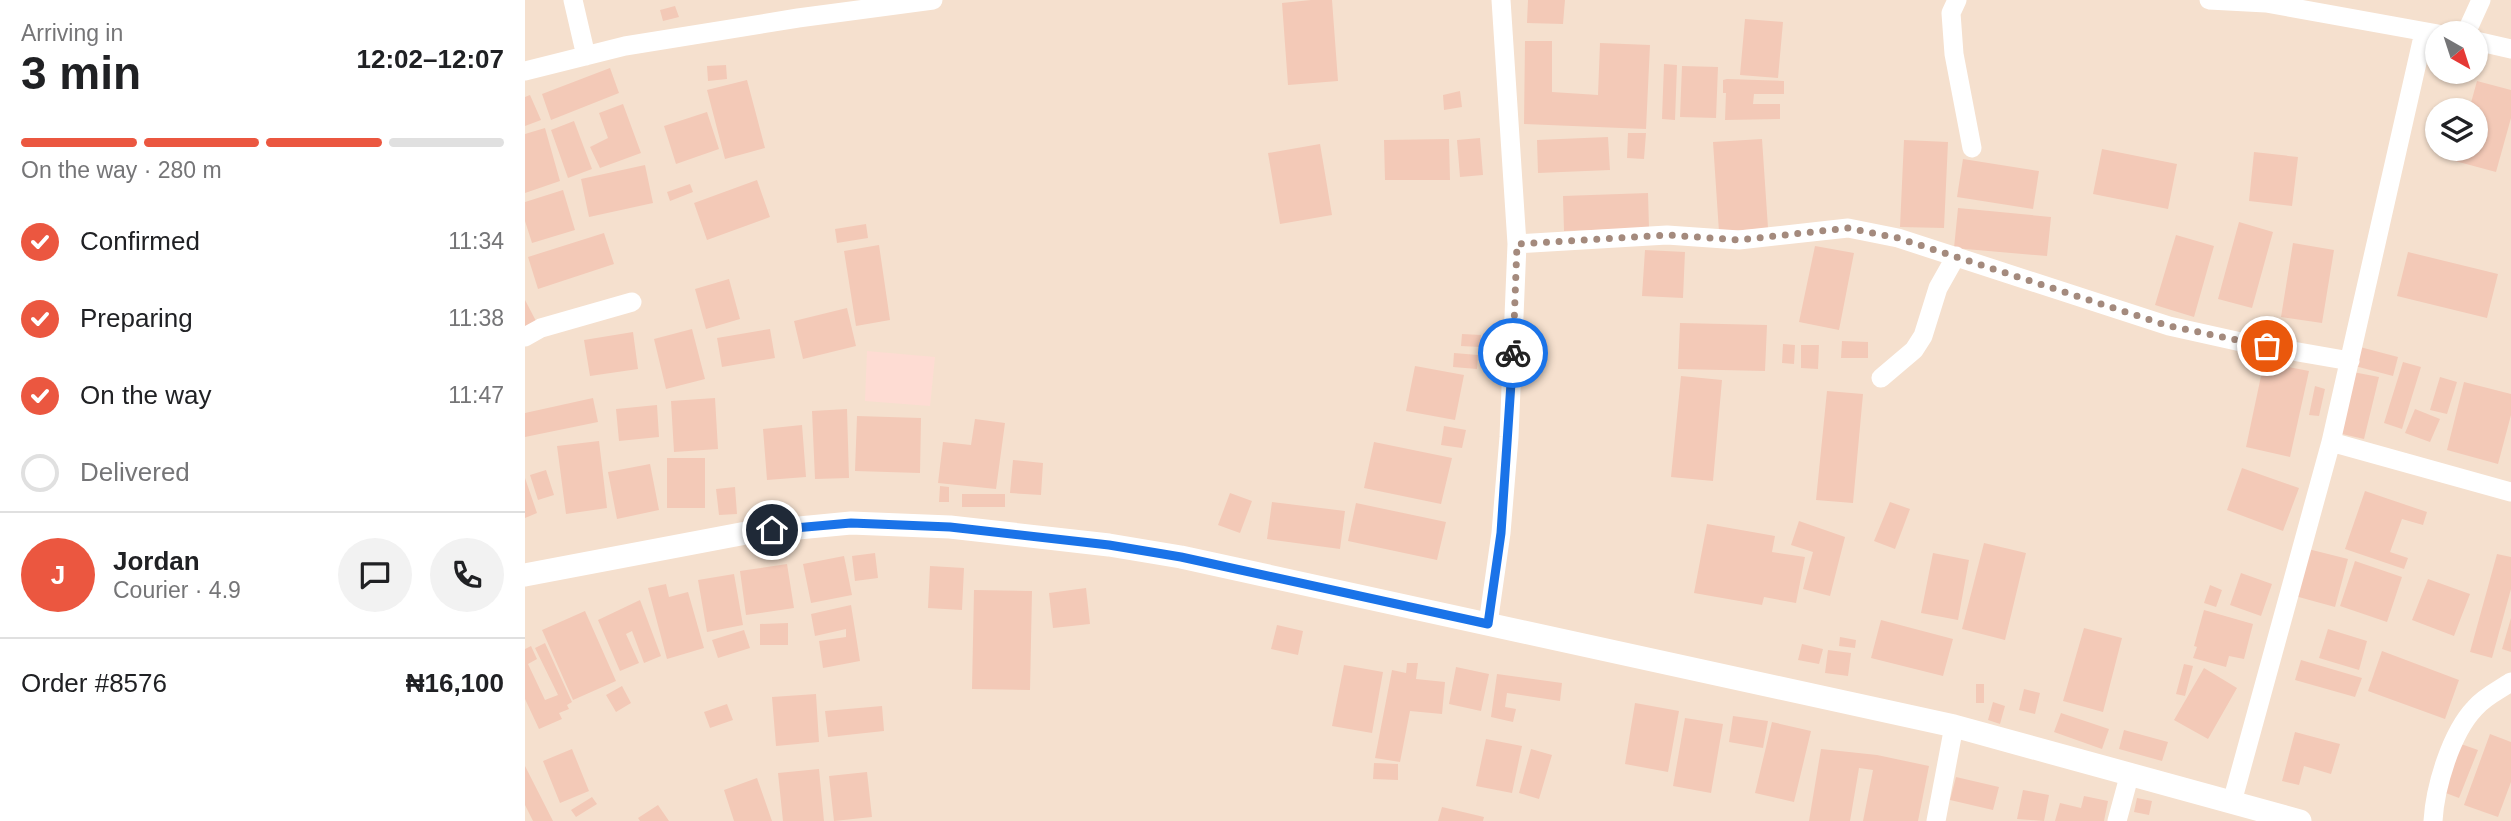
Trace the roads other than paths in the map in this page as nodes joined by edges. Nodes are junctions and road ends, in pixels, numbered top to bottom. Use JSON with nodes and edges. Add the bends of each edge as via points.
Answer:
{"nodes":[{"id":1,"x":573,"y":0,"type":"edge"},
{"id":2,"x":933,"y":0,"type":"edge"},
{"id":3,"x":1500,"y":0,"type":"edge"},
{"id":4,"x":1957,"y":0,"type":"edge"},
{"id":5,"x":2209,"y":0,"type":"edge"},
{"id":6,"x":2481,"y":0,"type":"edge"},
{"id":7,"x":2266,"y":2,"type":"edge"},
{"id":8,"x":2471,"y":21,"type":"edge"},
{"id":9,"x":2425,"y":32,"type":"edge"},
{"id":10,"x":2489,"y":44,"type":"edge"},
{"id":11,"x":2511,"y":48,"type":"edge"},
{"id":12,"x":586,"y":56,"type":"junction"},
{"id":13,"x":2425,"y":57,"type":"edge"},
{"id":14,"x":525,"y":71,"type":"edge"},
{"id":15,"x":1972,"y":148,"type":"dead end"},
{"id":16,"x":1517,"y":244,"type":"junction"},
{"id":17,"x":1956,"y":256,"type":"junction"},
{"id":18,"x":632,"y":302,"type":"dead end"},
{"id":19,"x":525,"y":337,"type":"edge"},
{"id":20,"x":2350,"y":361,"type":"junction"},
{"id":21,"x":1881,"y":378,"type":"dead end"},
{"id":22,"x":2332,"y":442,"type":"junction"},
{"id":23,"x":2511,"y":492,"type":"edge"},
{"id":24,"x":525,"y":575,"type":"edge"},
{"id":25,"x":1488,"y":624,"type":"junction"},
{"id":26,"x":2511,"y":682,"type":"edge"},
{"id":27,"x":1954,"y":726,"type":"junction"},
{"id":28,"x":2130,"y":773,"type":"junction"},
{"id":29,"x":2232,"y":802,"type":"junction"},
{"id":30,"x":1937,"y":821,"type":"edge"},
{"id":31,"x":2117,"y":821,"type":"edge"},
{"id":32,"x":2300,"y":821,"type":"edge"},
{"id":33,"x":2433,"y":821,"type":"edge"}],
"edges":[{"from":1,"to":12,"type":"street"},
{"from":2,"to":12,"type":"street","via":[[798,18]]},
{"from":3,"to":16,"type":"street"},
{"from":4,"to":15,"type":"street","via":[[1951,13],[1954,54]]},
{"from":5,"to":7,"type":"street"},
{"from":6,"to":8,"type":"street"},
{"from":7,"to":9,"type":"street"},
{"from":10,"to":11,"type":"street"},
{"from":12,"to":14,"type":"street"},
{"from":13,"to":20,"type":"street"},
{"from":16,"to":17,"type":"street","via":[[1667,235],[1739,240],[1848,228]]},
{"from":16,"to":25,"type":"street","via":[[1509,437]]},
{"from":17,"to":20,"type":"street","via":[[2169,326]]},
{"from":17,"to":21,"type":"street","via":[[1937,288],[1923,337]]},
{"from":18,"to":19,"type":"street","via":[[541,328]]},
{"from":20,"to":22,"type":"street"},
{"from":22,"to":23,"type":"street"},
{"from":22,"to":29,"type":"street"},
{"from":24,"to":25,"type":"street","via":[[746,533],[851,523],[950,527],[1181,557]]},
{"from":25,"to":27,"type":"street"},
{"from":26,"to":33,"type":"street","via":[[2476,706],[2457,734],[2434,796]]},
{"from":27,"to":28,"type":"street"},
{"from":27,"to":30,"type":"street"},
{"from":28,"to":29,"type":"street"},
{"from":28,"to":31,"type":"street"},
{"from":29,"to":32,"type":"street"}]}
